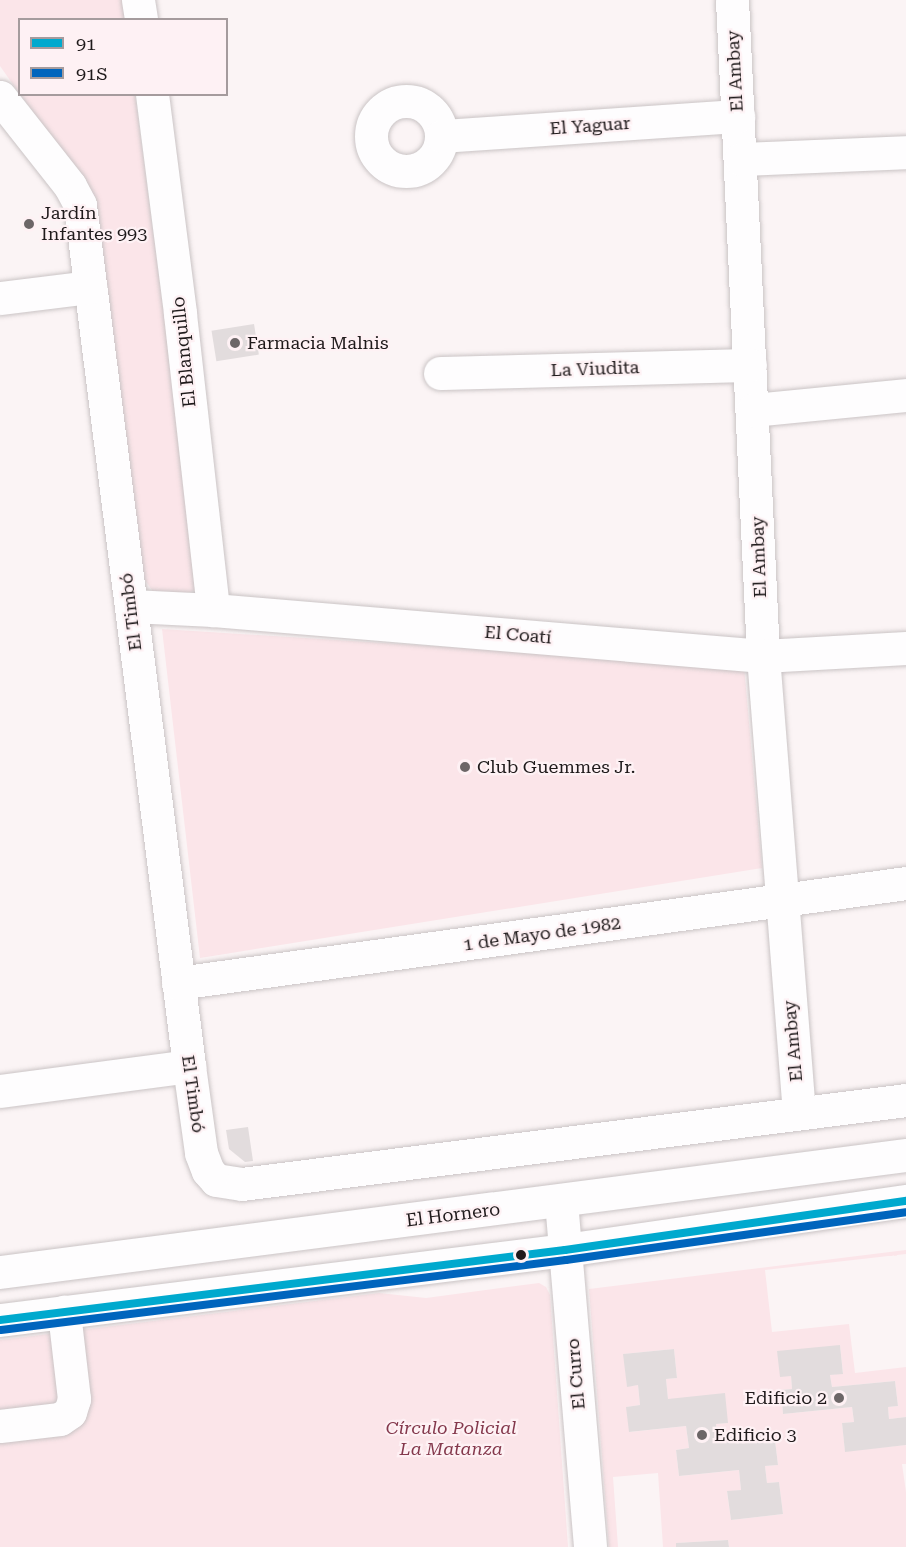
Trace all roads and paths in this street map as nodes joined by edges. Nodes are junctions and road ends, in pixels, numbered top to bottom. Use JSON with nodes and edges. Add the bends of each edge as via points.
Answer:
{"nodes":[{"id":1,"x":138,"y":0,"type":"edge"},
{"id":2,"x":732,"y":0,"type":"edge"},
{"id":3,"x":141,"y":18,"type":"edge"},
{"id":4,"x":152,"y":96,"type":"edge"},
{"id":5,"x":0,"y":97,"type":"edge"},
{"id":6,"x":738,"y":116,"type":"junction"},
{"id":7,"x":442,"y":136,"type":"dead end"},
{"id":8,"x":906,"y":152,"type":"edge"},
{"id":9,"x":741,"y":159,"type":"junction"},
{"id":10,"x":90,"y":287,"type":"junction"},
{"id":11,"x":0,"y":298,"type":"edge"},
{"id":12,"x":750,"y":365,"type":"junction"},
{"id":13,"x":440,"y":373,"type":"dead end"},
{"id":14,"x":906,"y":394,"type":"edge"},
{"id":15,"x":753,"y":410,"type":"junction"},
{"id":16,"x":130,"y":606,"type":"junction"},
{"id":17,"x":213,"y":610,"type":"junction"},
{"id":18,"x":906,"y":648,"type":"edge"},
{"id":19,"x":763,"y":656,"type":"junction"},
{"id":20,"x":906,"y":883,"type":"edge"},
{"id":21,"x":781,"y":901,"type":"junction"},
{"id":22,"x":177,"y":983,"type":"junction"},
{"id":23,"x":189,"y":1066,"type":"junction"},
{"id":24,"x":0,"y":1091,"type":"edge"},
{"id":25,"x":906,"y":1100,"type":"edge"},
{"id":26,"x":799,"y":1113,"type":"junction"},
{"id":27,"x":906,"y":1155,"type":"edge"},
{"id":28,"x":561,"y":1201,"type":"junction"},
{"id":29,"x":906,"y":1201,"type":"edge"},
{"id":30,"x":566,"y":1250,"type":"junction"},
{"id":31,"x":0,"y":1272,"type":"edge"},
{"id":32,"x":63,"y":1312,"type":"junction"},
{"id":33,"x":0,"y":1320,"type":"edge"},
{"id":34,"x":0,"y":1426,"type":"edge"},
{"id":35,"x":590,"y":1547,"type":"edge"}],
"edges":[{"from":1,"to":3,"type":"street"},
{"from":2,"to":6,"type":"street","name":"El Ambay"},
{"from":4,"to":17,"type":"street","name":"El Blanquillo"},
{"from":5,"to":10,"type":"street","name":"El Timbó","via":[[70,186],[80,205]]},
{"from":6,"to":7,"type":"street","name":"El Yaguar"},
{"from":6,"to":9,"type":"street","name":"El Ambay"},
{"from":8,"to":9,"type":"street"},
{"from":9,"to":12,"type":"street","name":"El Ambay"},
{"from":10,"to":11,"type":"street"},
{"from":10,"to":16,"type":"street","name":"El Timbó"},
{"from":12,"to":13,"type":"street","name":"La Viudita"},
{"from":12,"to":15,"type":"street","name":"El Ambay"},
{"from":14,"to":15,"type":"street"},
{"from":15,"to":19,"type":"street","name":"El Ambay"},
{"from":16,"to":17,"type":"street","name":"El Coatí"},
{"from":16,"to":22,"type":"street","name":"El Timbó"},
{"from":17,"to":19,"type":"street","name":"El Coatí"},
{"from":18,"to":19,"type":"street","name":"El Coatí"},
{"from":19,"to":21,"type":"street","name":"El Ambay"},
{"from":20,"to":21,"type":"street","name":"1 de Mayo de 1982"},
{"from":21,"to":22,"type":"street","name":"1 de Mayo de 1982"},
{"from":21,"to":26,"type":"street","name":"El Ambay"},
{"from":22,"to":23,"type":"street","name":"El Timbó"},
{"from":23,"to":24,"type":"street"},
{"from":23,"to":26,"type":"street","name":"El Timbó","via":[[201,1153],[208,1171],[216,1180],[242,1184]]},
{"from":25,"to":26,"type":"street"},
{"from":27,"to":28,"type":"street","name":"El Hornero"},
{"from":28,"to":30,"type":"street","name":"El Curro"},
{"from":28,"to":31,"type":"street","name":"El Hornero"},
{"from":29,"to":30,"type":"street"},
{"from":30,"to":32,"type":"street"},
{"from":30,"to":35,"type":"street","name":"El Curro"},
{"from":32,"to":33,"type":"street"},
{"from":32,"to":34,"type":"street","via":[[74,1399],[70,1412],[60,1419]]}]}
